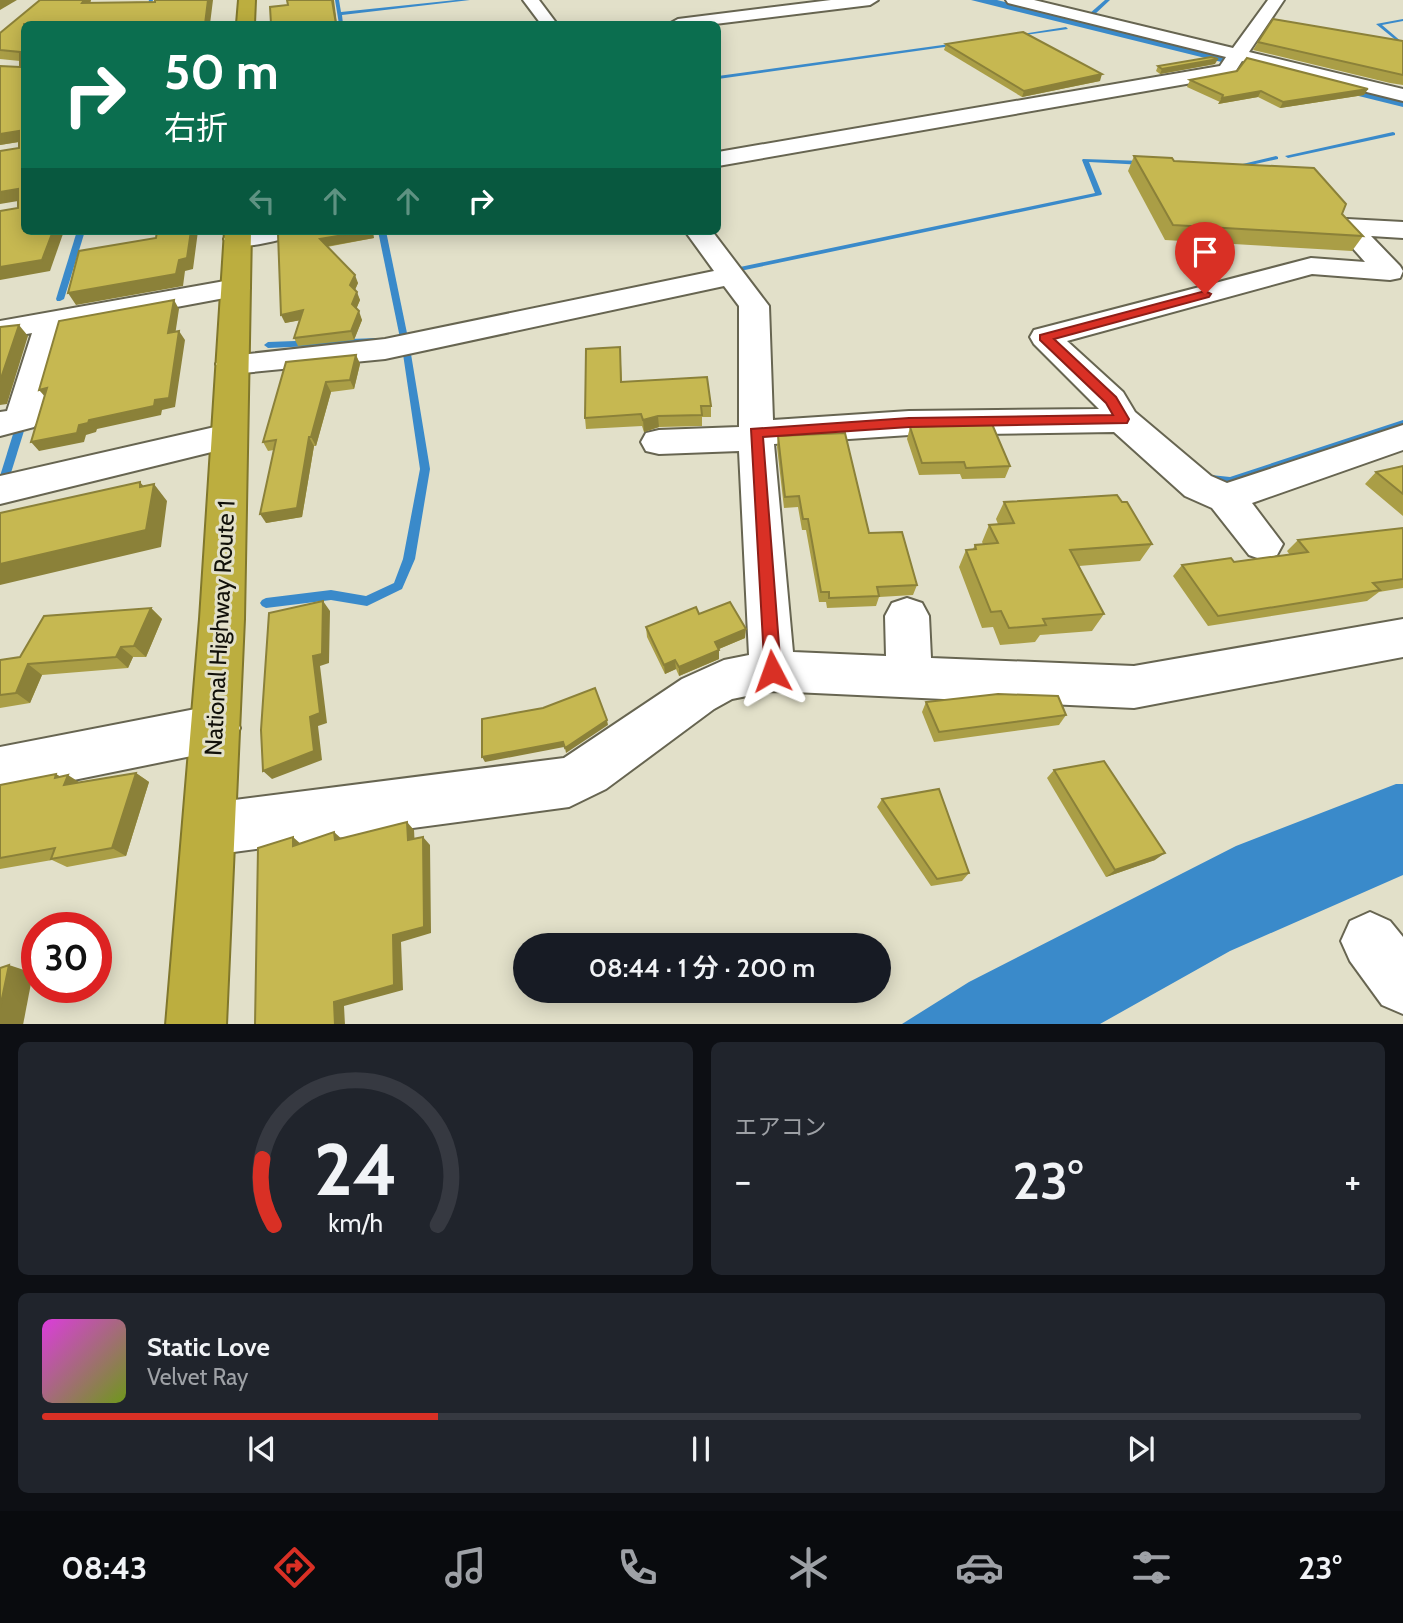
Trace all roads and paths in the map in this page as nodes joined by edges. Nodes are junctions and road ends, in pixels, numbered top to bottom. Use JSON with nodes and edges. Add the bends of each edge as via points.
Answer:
{"nodes":[{"id":1,"x":247,"y":0,"type":"edge"},
{"id":2,"x":531,"y":0,"type":"edge"},
{"id":3,"x":870,"y":0,"type":"edge"},
{"id":4,"x":1014,"y":0,"type":"edge"},
{"id":5,"x":1276,"y":0,"type":"edge"},
{"id":6,"x":246,"y":21,"type":"edge"},
{"id":7,"x":547,"y":21,"type":"edge"},
{"id":8,"x":702,"y":21,"type":"edge"},
{"id":9,"x":1251,"y":36,"type":"junction"},
{"id":10,"x":1273,"y":41,"type":"edge"},
{"id":11,"x":1234,"y":61,"type":"junction"},
{"id":12,"x":1403,"y":95,"type":"edge"},
{"id":13,"x":1403,"y":112,"type":"edge"},
{"id":14,"x":721,"y":158,"type":"edge"},
{"id":15,"x":1403,"y":230,"type":"edge"},
{"id":16,"x":238,"y":235,"type":"edge"},
{"id":17,"x":701,"y":235,"type":"edge"},
{"id":18,"x":731,"y":276,"type":"junction"},
{"id":19,"x":236,"y":288,"type":"junction"},
{"id":20,"x":51,"y":321,"type":"junction"},
{"id":21,"x":0,"y":330,"type":"edge"},
{"id":22,"x":232,"y":365,"type":"junction"},
{"id":23,"x":1122,"y":419,"type":"junction"},
{"id":24,"x":0,"y":424,"type":"edge"},
{"id":25,"x":756,"y":435,"type":"junction"},
{"id":26,"x":228,"y":436,"type":"junction"},
{"id":27,"x":1403,"y":437,"type":"edge"},
{"id":28,"x":659,"y":442,"type":"dead end"},
{"id":29,"x":0,"y":490,"type":"edge"},
{"id":30,"x":1225,"y":498,"type":"junction"},
{"id":31,"x":1263,"y":544,"type":"dead end"},
{"id":32,"x":907,"y":615,"type":"dead end"},
{"id":33,"x":1403,"y":638,"type":"edge"},
{"id":34,"x":772,"y":671,"type":"junction"},
{"id":35,"x":909,"y":677,"type":"junction"},
{"id":36,"x":216,"y":728,"type":"junction"},
{"id":37,"x":0,"y":771,"type":"edge"},
{"id":38,"x":211,"y":830,"type":"junction"},
{"id":39,"x":196,"y":1024,"type":"edge"}],
"edges":[{"from":1,"to":6,"type":"highway"},
{"from":2,"to":7,"type":"street"},
{"from":3,"to":8,"type":"street"},
{"from":4,"to":11,"type":"street"},
{"from":5,"to":9,"type":"street"},
{"from":9,"to":10,"type":"street"},
{"from":9,"to":11,"type":"street"},
{"from":11,"to":12,"type":"street"},
{"from":11,"to":13,"type":"street"},
{"from":11,"to":14,"type":"street"},
{"from":15,"to":23,"type":"street","via":[[1347,227],[1390,272],[1311,266],[1045,337],[1111,400]]},
{"from":16,"to":19,"type":"highway","name":"National Highway Route 1"},
{"from":17,"to":18,"type":"street"},
{"from":18,"to":22,"type":"street","via":[[385,349]]},
{"from":18,"to":25,"type":"street","via":[[754,306]]},
{"from":19,"to":20,"type":"street"},
{"from":19,"to":22,"type":"highway","name":"National Highway Route 1"},
{"from":20,"to":21,"type":"street"},
{"from":20,"to":24,"type":"street","via":[[22,419]]},
{"from":22,"to":26,"type":"highway","name":"National Highway Route 1"},
{"from":23,"to":25,"type":"street","via":[[909,423]]},
{"from":23,"to":30,"type":"street","via":[[1198,486]]},
{"from":25,"to":28,"type":"street"},
{"from":25,"to":34,"type":"street"},
{"from":26,"to":29,"type":"street"},
{"from":26,"to":36,"type":"highway","name":"National Highway Route 1"},
{"from":27,"to":30,"type":"street"},
{"from":30,"to":31,"type":"street"},
{"from":32,"to":35,"type":"street"},
{"from":33,"to":35,"type":"street","via":[[1134,687]]},
{"from":34,"to":35,"type":"street"},
{"from":34,"to":38,"type":"street","via":[[722,682],[687,700],[598,768],[569,782]]},
{"from":36,"to":37,"type":"street"},
{"from":36,"to":38,"type":"highway","name":"National Highway Route 1"},
{"from":38,"to":39,"type":"highway","name":"National Highway Route 1"}]}
